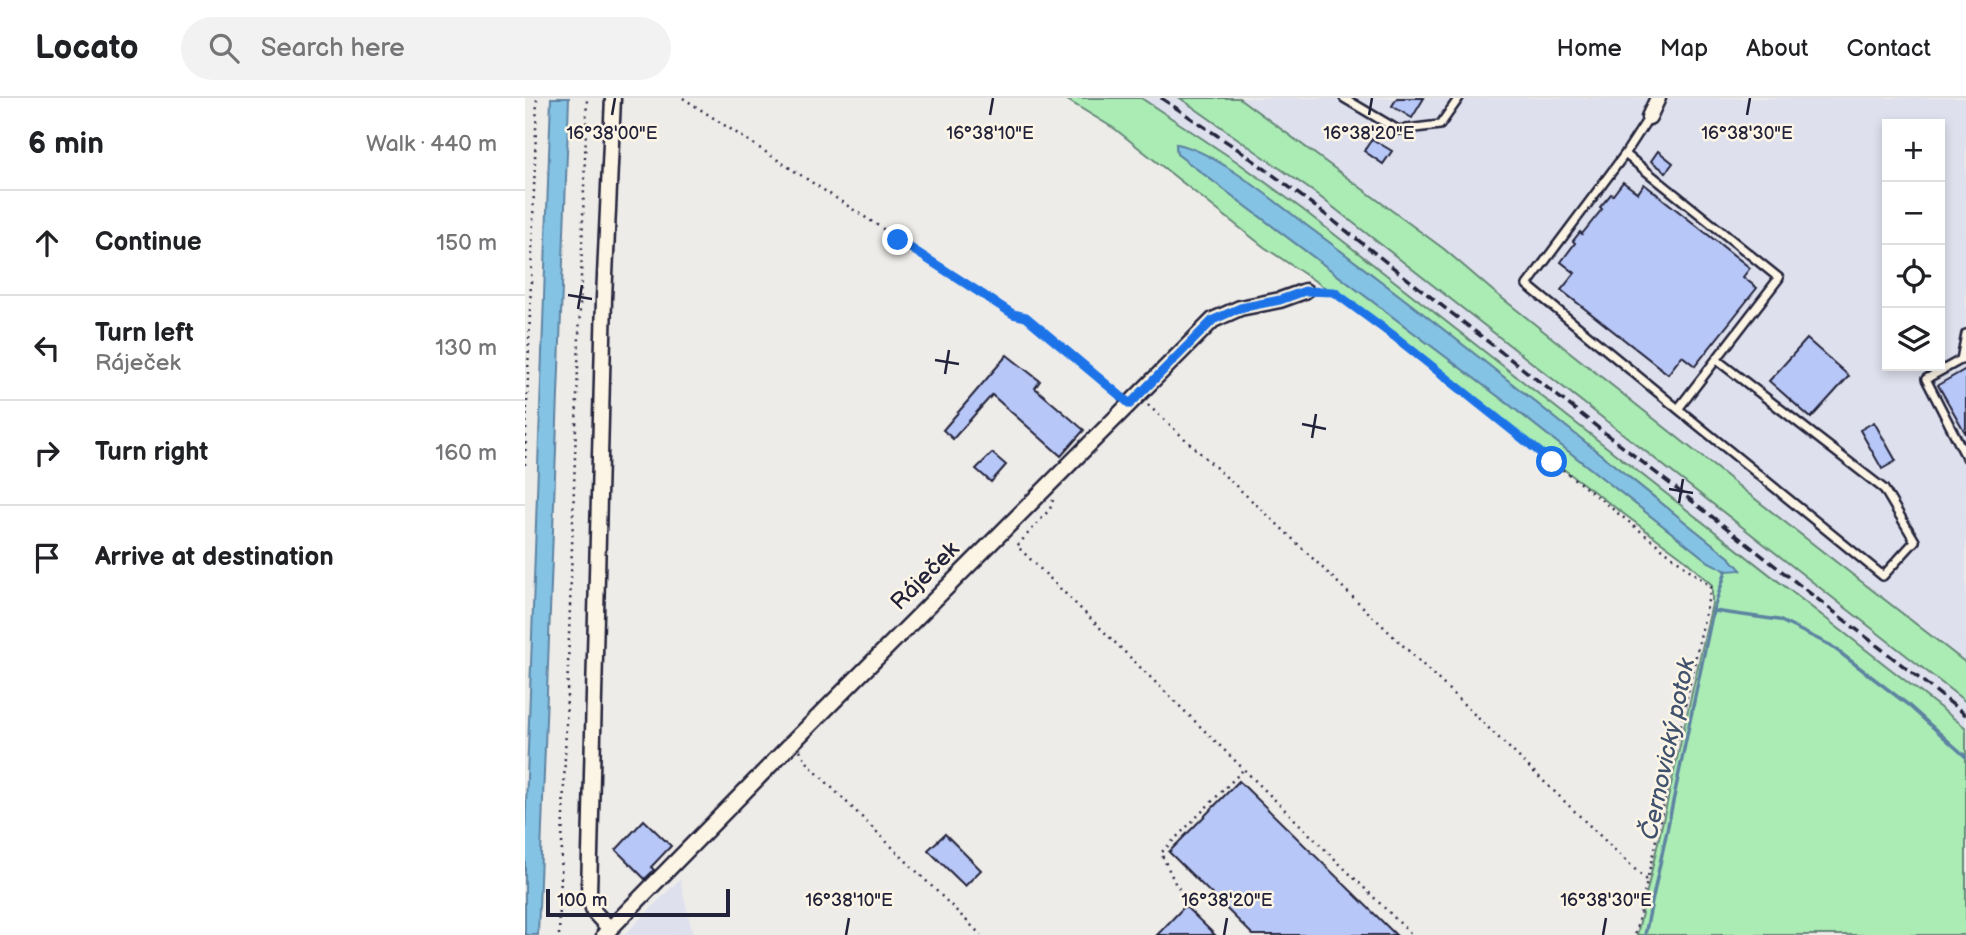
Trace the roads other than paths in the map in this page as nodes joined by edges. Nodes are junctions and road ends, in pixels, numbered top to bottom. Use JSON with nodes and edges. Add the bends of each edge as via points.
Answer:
{"nodes":[{"id":1,"x":613,"y":98,"type":"edge"},
{"id":2,"x":1344,"y":98,"type":"edge"},
{"id":3,"x":1459,"y":98,"type":"edge"},
{"id":4,"x":1658,"y":98,"type":"edge"},
{"id":5,"x":1649,"y":117,"type":"joint"},
{"id":6,"x":1625,"y":155,"type":"junction"},
{"id":7,"x":1305,"y":291,"type":"road end"},
{"id":8,"x":1966,"y":334,"type":"edge"},
{"id":9,"x":1963,"y":358,"type":"edge"},
{"id":10,"x":1717,"y":359,"type":"junction"},
{"id":11,"x":1678,"y":409,"type":"junction"},
{"id":12,"x":1966,"y":457,"type":"edge"},
{"id":13,"x":607,"y":932,"type":"edge"}],
"edges":[{"from":1,"to":13,"type":"street","via":[[589,893]]},
{"from":2,"to":3,"type":"lane","via":[[1398,130],[1440,125]]},
{"from":4,"to":5,"type":"street"},
{"from":5,"to":6,"type":"lane"},
{"from":6,"to":10,"type":"lane","via":[[1779,278]]},
{"from":6,"to":11,"type":"lane","via":[[1527,285]]},
{"from":7,"to":13,"type":"street","name":"Ráječek","via":[[1213,320]]},
{"from":8,"to":9,"type":"lane"},
{"from":9,"to":12,"type":"lane","via":[[1926,379]]},
{"from":10,"to":11,"type":"lane"},
{"from":10,"to":11,"type":"lane","via":[[1884,489],[1915,541],[1883,576]]}]}
